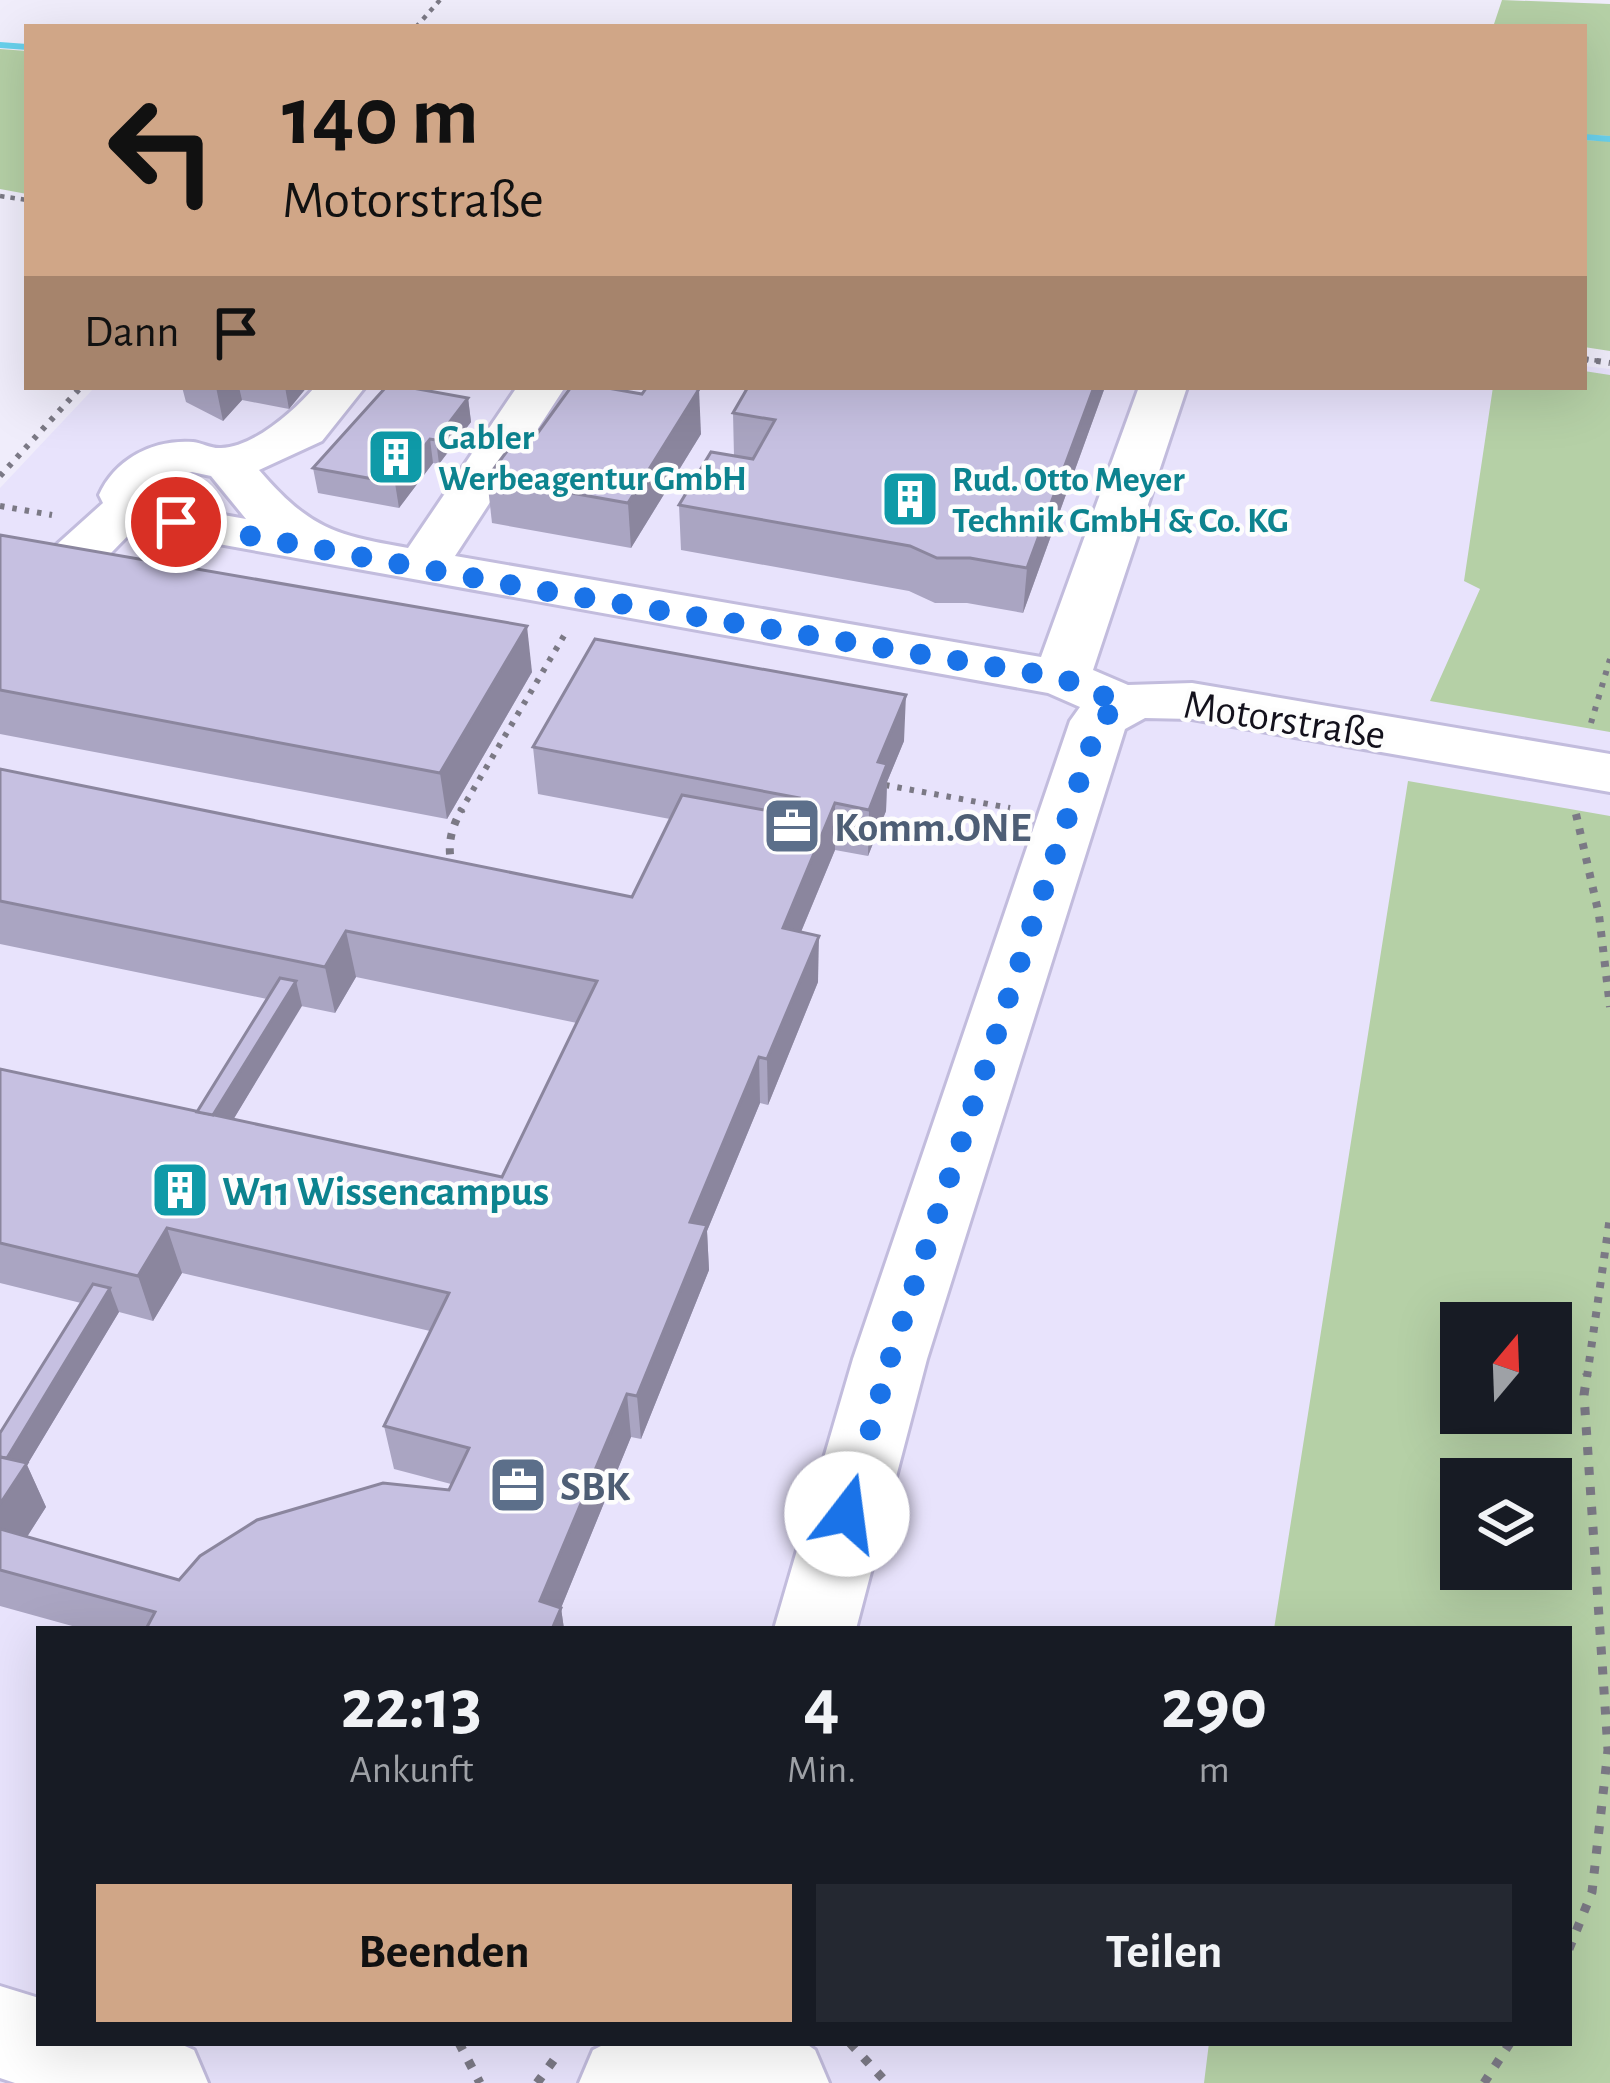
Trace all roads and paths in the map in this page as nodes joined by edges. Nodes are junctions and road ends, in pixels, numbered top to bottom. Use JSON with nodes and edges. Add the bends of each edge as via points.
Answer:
{"nodes":[{"id":1,"x":440,"y":0,"type":"edge"},
{"id":2,"x":419,"y":24,"type":"edge"},
{"id":3,"x":78,"y":390,"type":"edge"},
{"id":4,"x":338,"y":390,"type":"edge"},
{"id":5,"x":540,"y":390,"type":"edge"},
{"id":6,"x":1162,"y":390,"type":"edge"},
{"id":7,"x":228,"y":465,"type":"junction"},
{"id":8,"x":0,"y":476,"type":"edge"},
{"id":9,"x":130,"y":506,"type":"junction"},
{"id":10,"x":328,"y":550,"type":"junction"},
{"id":11,"x":422,"y":566,"type":"junction"},
{"id":12,"x":43,"y":585,"type":"edge"},
{"id":13,"x":540,"y":614,"type":"junction"},
{"id":14,"x":1610,"y":658,"type":"edge"},
{"id":15,"x":1092,"y":691,"type":"junction"},
{"id":16,"x":1596,"y":770,"type":"edge"},
{"id":17,"x":886,"y":785,"type":"edge"},
{"id":18,"x":1018,"y":809,"type":"dead end"},
{"id":19,"x":455,"y":875,"type":"edge"},
{"id":20,"x":1610,"y":1007,"type":"edge"},
{"id":21,"x":1610,"y":1217,"type":"edge"},
{"id":22,"x":816,"y":1626,"type":"edge"},
{"id":23,"x":1572,"y":1942,"type":"edge"},
{"id":24,"x":0,"y":2032,"type":"edge"},
{"id":25,"x":36,"y":2043,"type":"edge"},
{"id":26,"x":44,"y":2046,"type":"edge"},
{"id":27,"x":461,"y":2046,"type":"edge"},
{"id":28,"x":566,"y":2046,"type":"edge"},
{"id":29,"x":1508,"y":2046,"type":"edge"},
{"id":30,"x":795,"y":2061,"type":"edge"},
{"id":31,"x":659,"y":2062,"type":"edge"},
{"id":32,"x":1485,"y":2080,"type":"edge"},
{"id":33,"x":161,"y":2083,"type":"edge"},
{"id":34,"x":480,"y":2083,"type":"edge"},
{"id":35,"x":537,"y":2083,"type":"edge"},
{"id":36,"x":887,"y":2083,"type":"edge"}],
"edges":[{"from":1,"to":2,"type":"path"},
{"from":3,"to":8,"type":"path"},
{"from":4,"to":7,"type":"street","via":[[304,430]]},
{"from":5,"to":11,"type":"street"},
{"from":6,"to":15,"type":"street"},
{"from":7,"to":9,"type":"street","via":[[192,457],[150,466],[126,488]]},
{"from":7,"to":10,"type":"street","name":"Motorstraße","via":[[274,520]]},
{"from":9,"to":10,"type":"street","name":"Motorstraße","via":[[152,518]]},
{"from":9,"to":12,"type":"street"},
{"from":10,"to":11,"type":"street","name":"Motorstraße"},
{"from":11,"to":13,"type":"street","name":"Motorstraße"},
{"from":13,"to":15,"type":"street","name":"Motorstraße","via":[[694,590]]},
{"from":13,"to":19,"type":"path","via":[[452,826]]},
{"from":14,"to":16,"type":"path"},
{"from":15,"to":16,"type":"street","name":"Motorstraße"},
{"from":15,"to":22,"type":"street","via":[[1099,721],[890,1359]]},
{"from":16,"to":20,"type":"path","via":[[1575,826],[1599,914]]},
{"from":17,"to":18,"type":"path"},
{"from":21,"to":23,"type":"path","via":[[1584,1395],[1608,1750],[1592,1892]]},
{"from":24,"to":25,"type":"street"},
{"from":26,"to":33,"type":"street"},
{"from":27,"to":34,"type":"path"},
{"from":28,"to":35,"type":"path"},
{"from":29,"to":32,"type":"path"},
{"from":30,"to":31,"type":"street","via":[[703,2054]]},
{"from":30,"to":36,"type":"path"}]}
